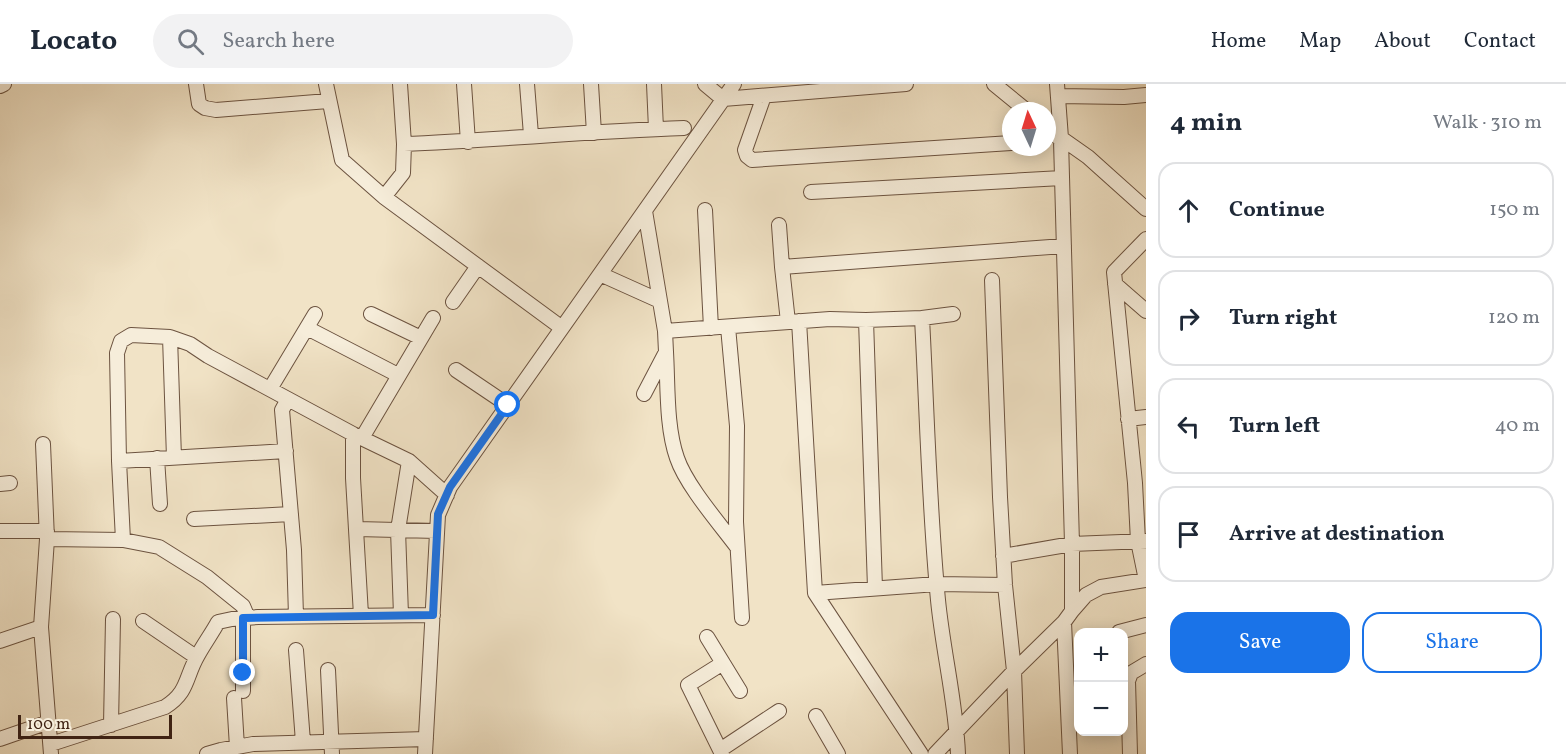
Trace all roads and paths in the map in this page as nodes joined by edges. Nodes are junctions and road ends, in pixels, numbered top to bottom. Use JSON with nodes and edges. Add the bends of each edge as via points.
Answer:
{"nodes":[{"id":1,"x":196,"y":84,"type":"edge"},
{"id":2,"x":326,"y":84,"type":"edge"},
{"id":3,"x":400,"y":84,"type":"edge"},
{"id":4,"x":464,"y":84,"type":"edge"},
{"id":5,"x":527,"y":84,"type":"edge"},
{"id":6,"x":591,"y":84,"type":"edge"},
{"id":7,"x":654,"y":84,"type":"edge"},
{"id":8,"x":705,"y":84,"type":"edge"},
{"id":9,"x":734,"y":84,"type":"edge"},
{"id":10,"x":906,"y":84,"type":"edge"},
{"id":11,"x":994,"y":84,"type":"edge"},
{"id":12,"x":1057,"y":90,"type":"edge"},
{"id":13,"x":1146,"y":95,"type":"edge"},
{"id":14,"x":764,"y":96,"type":"junction"},
{"id":15,"x":723,"y":99,"type":"junction"},
{"id":16,"x":328,"y":101,"type":"junction"},
{"id":17,"x":1016,"y":102,"type":"edge"},
{"id":18,"x":656,"y":129,"type":"junction"},
{"id":19,"x":594,"y":133,"type":"junction"},
{"id":20,"x":531,"y":135,"type":"junction"},
{"id":21,"x":697,"y":137,"type":"junction"},
{"id":22,"x":1056,"y":140,"type":"edge"},
{"id":23,"x":468,"y":142,"type":"junction"},
{"id":24,"x":404,"y":144,"type":"junction"},
{"id":25,"x":1002,"y":144,"type":"edge"},
{"id":26,"x":1062,"y":178,"type":"junction"},
{"id":27,"x":811,"y":192,"type":"dead end"},
{"id":28,"x":384,"y":197,"type":"junction"},
{"id":29,"x":1146,"y":209,"type":"edge"},
{"id":30,"x":705,"y":210,"type":"dead end"},
{"id":31,"x":645,"y":211,"type":"junction"},
{"id":32,"x":779,"y":225,"type":"dead end"},
{"id":33,"x":1146,"y":239,"type":"edge"},
{"id":34,"x":1064,"y":246,"type":"junction"},
{"id":35,"x":478,"y":266,"type":"junction"},
{"id":36,"x":782,"y":267,"type":"junction"},
{"id":37,"x":600,"y":274,"type":"junction"},
{"id":38,"x":992,"y":280,"type":"dead end"},
{"id":39,"x":1115,"y":284,"type":"junction"},
{"id":40,"x":660,"y":301,"type":"junction"},
{"id":41,"x":453,"y":302,"type":"dead end"},
{"id":42,"x":1146,"y":311,"type":"edge"},
{"id":43,"x":315,"y":314,"type":"dead end"},
{"id":44,"x":371,"y":314,"type":"dead end"},
{"id":45,"x":953,"y":314,"type":"dead end"},
{"id":46,"x":433,"y":318,"type":"dead end"},
{"id":47,"x":922,"y":318,"type":"junction"},
{"id":48,"x":866,"y":320,"type":"junction"},
{"id":49,"x":793,"y":322,"type":"junction"},
{"id":50,"x":728,"y":327,"type":"junction"},
{"id":51,"x":307,"y":328,"type":"junction"},
{"id":52,"x":562,"y":328,"type":"junction"},
{"id":53,"x":711,"y":328,"type":"junction"},
{"id":54,"x":665,"y":331,"type":"junction"},
{"id":55,"x":170,"y":337,"type":"junction"},
{"id":56,"x":421,"y":338,"type":"junction"},
{"id":57,"x":666,"y":352,"type":"junction"},
{"id":58,"x":456,"y":370,"type":"dead end"},
{"id":59,"x":398,"y":375,"type":"junction"},
{"id":60,"x":270,"y":389,"type":"junction"},
{"id":61,"x":644,"y":394,"type":"dead end"},
{"id":62,"x":288,"y":399,"type":"junction"},
{"id":63,"x":508,"y":405,"type":"junction"},
{"id":64,"x":1146,"y":417,"type":"edge"},
{"id":65,"x":1128,"y":419,"type":"junction"},
{"id":66,"x":358,"y":436,"type":"junction"},
{"id":67,"x":44,"y":444,"type":"dead end"},
{"id":68,"x":286,"y":451,"type":"junction"},
{"id":69,"x":157,"y":458,"type":"junction"},
{"id":70,"x":174,"y":458,"type":"junction"},
{"id":71,"x":119,"y":461,"type":"junction"},
{"id":72,"x":409,"y":461,"type":"junction"},
{"id":73,"x":1141,"y":483,"type":"edge"},
{"id":74,"x":447,"y":495,"type":"junction"},
{"id":75,"x":160,"y":504,"type":"dead end"},
{"id":76,"x":291,"y":514,"type":"junction"},
{"id":77,"x":194,"y":519,"type":"dead end"},
{"id":78,"x":357,"y":529,"type":"junction"},
{"id":79,"x":398,"y":530,"type":"junction"},
{"id":80,"x":0,"y":531,"type":"edge"},
{"id":81,"x":437,"y":531,"type":"junction"},
{"id":82,"x":47,"y":535,"type":"junction"},
{"id":83,"x":123,"y":540,"type":"junction"},
{"id":84,"x":1142,"y":541,"type":"edge"},
{"id":85,"x":1072,"y":544,"type":"junction"},
{"id":86,"x":738,"y":549,"type":"junction"},
{"id":87,"x":1003,"y":556,"type":"junction"},
{"id":88,"x":1146,"y":580,"type":"edge"},
{"id":89,"x":937,"y":584,"type":"junction"},
{"id":90,"x":1005,"y":585,"type":"junction"},
{"id":91,"x":875,"y":588,"type":"junction"},
{"id":92,"x":815,"y":593,"type":"junction"},
{"id":93,"x":361,"y":615,"type":"junction"},
{"id":94,"x":401,"y":615,"type":"junction"},
{"id":95,"x":433,"y":615,"type":"junction"},
{"id":96,"x":296,"y":616,"type":"junction"},
{"id":97,"x":1068,"y":617,"type":"junction"},
{"id":98,"x":245,"y":618,"type":"junction"},
{"id":99,"x":742,"y":618,"type":"dead end"},
{"id":100,"x":113,"y":619,"type":"dead end"},
{"id":101,"x":143,"y":621,"type":"dead end"},
{"id":102,"x":1146,"y":625,"type":"edge"},
{"id":103,"x":41,"y":627,"type":"junction"},
{"id":104,"x":1128,"y":630,"type":"edge"},
{"id":105,"x":707,"y":637,"type":"dead end"},
{"id":106,"x":0,"y":641,"type":"edge"},
{"id":107,"x":296,"y":650,"type":"dead end"},
{"id":108,"x":196,"y":657,"type":"junction"},
{"id":109,"x":723,"y":663,"type":"junction"},
{"id":110,"x":1146,"y":664,"type":"edge"},
{"id":111,"x":328,"y":670,"type":"dead end"},
{"id":112,"x":1014,"y":671,"type":"junction"},
{"id":113,"x":740,"y":691,"type":"dead end"},
{"id":114,"x":779,"y":711,"type":"dead end"},
{"id":115,"x":816,"y":716,"type":"dead end"},
{"id":116,"x":49,"y":722,"type":"junction"},
{"id":117,"x":111,"y":725,"type":"junction"},
{"id":118,"x":957,"y":731,"type":"junction"},
{"id":119,"x":0,"y":739,"type":"edge"},
{"id":120,"x":426,"y":739,"type":"junction"},
{"id":121,"x":303,"y":742,"type":"junction"},
{"id":122,"x":237,"y":747,"type":"junction"},
{"id":123,"x":332,"y":748,"type":"edge"},
{"id":124,"x":51,"y":749,"type":"edge"},
{"id":125,"x":721,"y":752,"type":"edge"},
{"id":126,"x":207,"y":754,"type":"edge"},
{"id":127,"x":425,"y":754,"type":"edge"},
{"id":128,"x":838,"y":754,"type":"edge"},
{"id":129,"x":921,"y":754,"type":"edge"},
{"id":130,"x":935,"y":754,"type":"edge"},
{"id":131,"x":958,"y":754,"type":"edge"},
{"id":132,"x":1017,"y":754,"type":"edge"},
{"id":133,"x":1070,"y":754,"type":"edge"},
{"id":134,"x":1130,"y":754,"type":"edge"}],
"edges":[{"from":1,"to":16,"type":"street","via":[[199,104],[216,110]]},
{"from":2,"to":16,"type":"street"},
{"from":3,"to":24,"type":"street"},
{"from":4,"to":23,"type":"street"},
{"from":5,"to":20,"type":"street"},
{"from":6,"to":19,"type":"street"},
{"from":7,"to":18,"type":"street"},
{"from":8,"to":15,"type":"street"},
{"from":9,"to":15,"type":"street"},
{"from":10,"to":14,"type":"street"},
{"from":11,"to":17,"type":"street"},
{"from":12,"to":13,"type":"street"},
{"from":12,"to":22,"type":"street"},
{"from":14,"to":15,"type":"street"},
{"from":14,"to":25,"type":"street","via":[[746,150],[752,160]]},
{"from":15,"to":21,"type":"street"},
{"from":16,"to":28,"type":"street","via":[[342,160]]},
{"from":18,"to":19,"type":"street"},
{"from":18,"to":21,"type":"street","via":[[684,128]]},
{"from":19,"to":20,"type":"street"},
{"from":20,"to":23,"type":"street"},
{"from":21,"to":31,"type":"street"},
{"from":22,"to":26,"type":"street"},
{"from":22,"to":29,"type":"street","via":[[1088,157]]},
{"from":23,"to":24,"type":"street"},
{"from":24,"to":28,"type":"street","via":[[402,173]]},
{"from":26,"to":27,"type":"street"},
{"from":26,"to":34,"type":"street"},
{"from":28,"to":35,"type":"street"},
{"from":30,"to":53,"type":"street"},
{"from":31,"to":37,"type":"street"},
{"from":31,"to":40,"type":"street"},
{"from":32,"to":36,"type":"street"},
{"from":33,"to":39,"type":"street","via":[[1114,272]]},
{"from":34,"to":36,"type":"street"},
{"from":34,"to":85,"type":"street"},
{"from":35,"to":41,"type":"street"},
{"from":35,"to":52,"type":"street"},
{"from":36,"to":49,"type":"street"},
{"from":37,"to":40,"type":"street"},
{"from":37,"to":52,"type":"street"},
{"from":38,"to":87,"type":"street"},
{"from":39,"to":42,"type":"street"},
{"from":39,"to":65,"type":"street"},
{"from":40,"to":54,"type":"street"},
{"from":43,"to":51,"type":"street"},
{"from":44,"to":56,"type":"street"},
{"from":45,"to":47,"type":"street"},
{"from":46,"to":56,"type":"street"},
{"from":47,"to":48,"type":"street"},
{"from":47,"to":89,"type":"street"},
{"from":48,"to":49,"type":"street"},
{"from":48,"to":91,"type":"street"},
{"from":49,"to":50,"type":"street"},
{"from":49,"to":92,"type":"street"},
{"from":50,"to":53,"type":"street"},
{"from":50,"to":86,"type":"street","via":[[736,426]]},
{"from":51,"to":59,"type":"street"},
{"from":51,"to":60,"type":"street"},
{"from":52,"to":63,"type":"street"},
{"from":53,"to":54,"type":"street"},
{"from":54,"to":57,"type":"street"},
{"from":55,"to":60,"type":"street","via":[[190,344]]},
{"from":55,"to":70,"type":"street"},
{"from":55,"to":71,"type":"street","via":[[131,335],[121,341],[117,353]]},
{"from":56,"to":59,"type":"street"},
{"from":57,"to":61,"type":"street"},
{"from":57,"to":86,"type":"street","via":[[677,459],[683,474]]},
{"from":58,"to":63,"type":"street"},
{"from":59,"to":66,"type":"street"},
{"from":60,"to":62,"type":"street"},
{"from":62,"to":66,"type":"street"},
{"from":62,"to":68,"type":"street","via":[[282,410]]},
{"from":63,"to":74,"type":"street"},
{"from":64,"to":65,"type":"street"},
{"from":65,"to":73,"type":"street"},
{"from":66,"to":72,"type":"street"},
{"from":66,"to":78,"type":"street","via":[[353,478]]},
{"from":67,"to":82,"type":"street"},
{"from":68,"to":70,"type":"street"},
{"from":68,"to":76,"type":"street"},
{"from":69,"to":70,"type":"street"},
{"from":69,"to":71,"type":"street"},
{"from":69,"to":75,"type":"street"},
{"from":71,"to":83,"type":"street"},
{"from":72,"to":74,"type":"street"},
{"from":72,"to":79,"type":"street"},
{"from":73,"to":84,"type":"street"},
{"from":74,"to":81,"type":"street","via":[[438,514]]},
{"from":76,"to":77,"type":"street"},
{"from":76,"to":96,"type":"street"},
{"from":78,"to":79,"type":"street"},
{"from":78,"to":93,"type":"street"},
{"from":79,"to":81,"type":"street"},
{"from":79,"to":94,"type":"street"},
{"from":80,"to":82,"type":"street"},
{"from":81,"to":95,"type":"street"},
{"from":82,"to":83,"type":"street"},
{"from":82,"to":103,"type":"street"},
{"from":83,"to":98,"type":"street","via":[[159,547],[243,606]]},
{"from":84,"to":85,"type":"street"},
{"from":84,"to":88,"type":"street"},
{"from":85,"to":87,"type":"street"},
{"from":85,"to":97,"type":"street"},
{"from":86,"to":99,"type":"street"},
{"from":87,"to":90,"type":"street"},
{"from":88,"to":97,"type":"street","via":[[1101,587],[1086,594]]},
{"from":89,"to":90,"type":"street"},
{"from":89,"to":91,"type":"street"},
{"from":89,"to":118,"type":"street"},
{"from":90,"to":112,"type":"street"},
{"from":91,"to":92,"type":"street"},
{"from":92,"to":129,"type":"street"},
{"from":93,"to":94,"type":"street"},
{"from":93,"to":96,"type":"street"},
{"from":94,"to":95,"type":"street"},
{"from":95,"to":120,"type":"street"},
{"from":96,"to":98,"type":"street"},
{"from":97,"to":112,"type":"street"},
{"from":97,"to":133,"type":"street"},
{"from":98,"to":108,"type":"street","via":[[218,622]]},
{"from":98,"to":122,"type":"street"},
{"from":100,"to":117,"type":"street"},
{"from":101,"to":108,"type":"street"},
{"from":102,"to":104,"type":"street"},
{"from":103,"to":106,"type":"street"},
{"from":103,"to":116,"type":"street"},
{"from":105,"to":109,"type":"street"},
{"from":107,"to":121,"type":"street"},
{"from":108,"to":117,"type":"street","via":[[177,700]]},
{"from":109,"to":113,"type":"street"},
{"from":109,"to":125,"type":"street","via":[[688,685]]},
{"from":110,"to":134,"type":"street","via":[[1131,673],[1128,681]]},
{"from":111,"to":123,"type":"street"},
{"from":112,"to":118,"type":"street"},
{"from":112,"to":132,"type":"street"},
{"from":114,"to":125,"type":"street"},
{"from":115,"to":128,"type":"street"},
{"from":116,"to":119,"type":"street"},
{"from":116,"to":124,"type":"street"},
{"from":117,"to":124,"type":"street"},
{"from":118,"to":130,"type":"street"},
{"from":118,"to":131,"type":"street"},
{"from":120,"to":123,"type":"street"},
{"from":120,"to":127,"type":"street"},
{"from":121,"to":122,"type":"street"},
{"from":121,"to":123,"type":"street"},
{"from":122,"to":126,"type":"street"}]}
